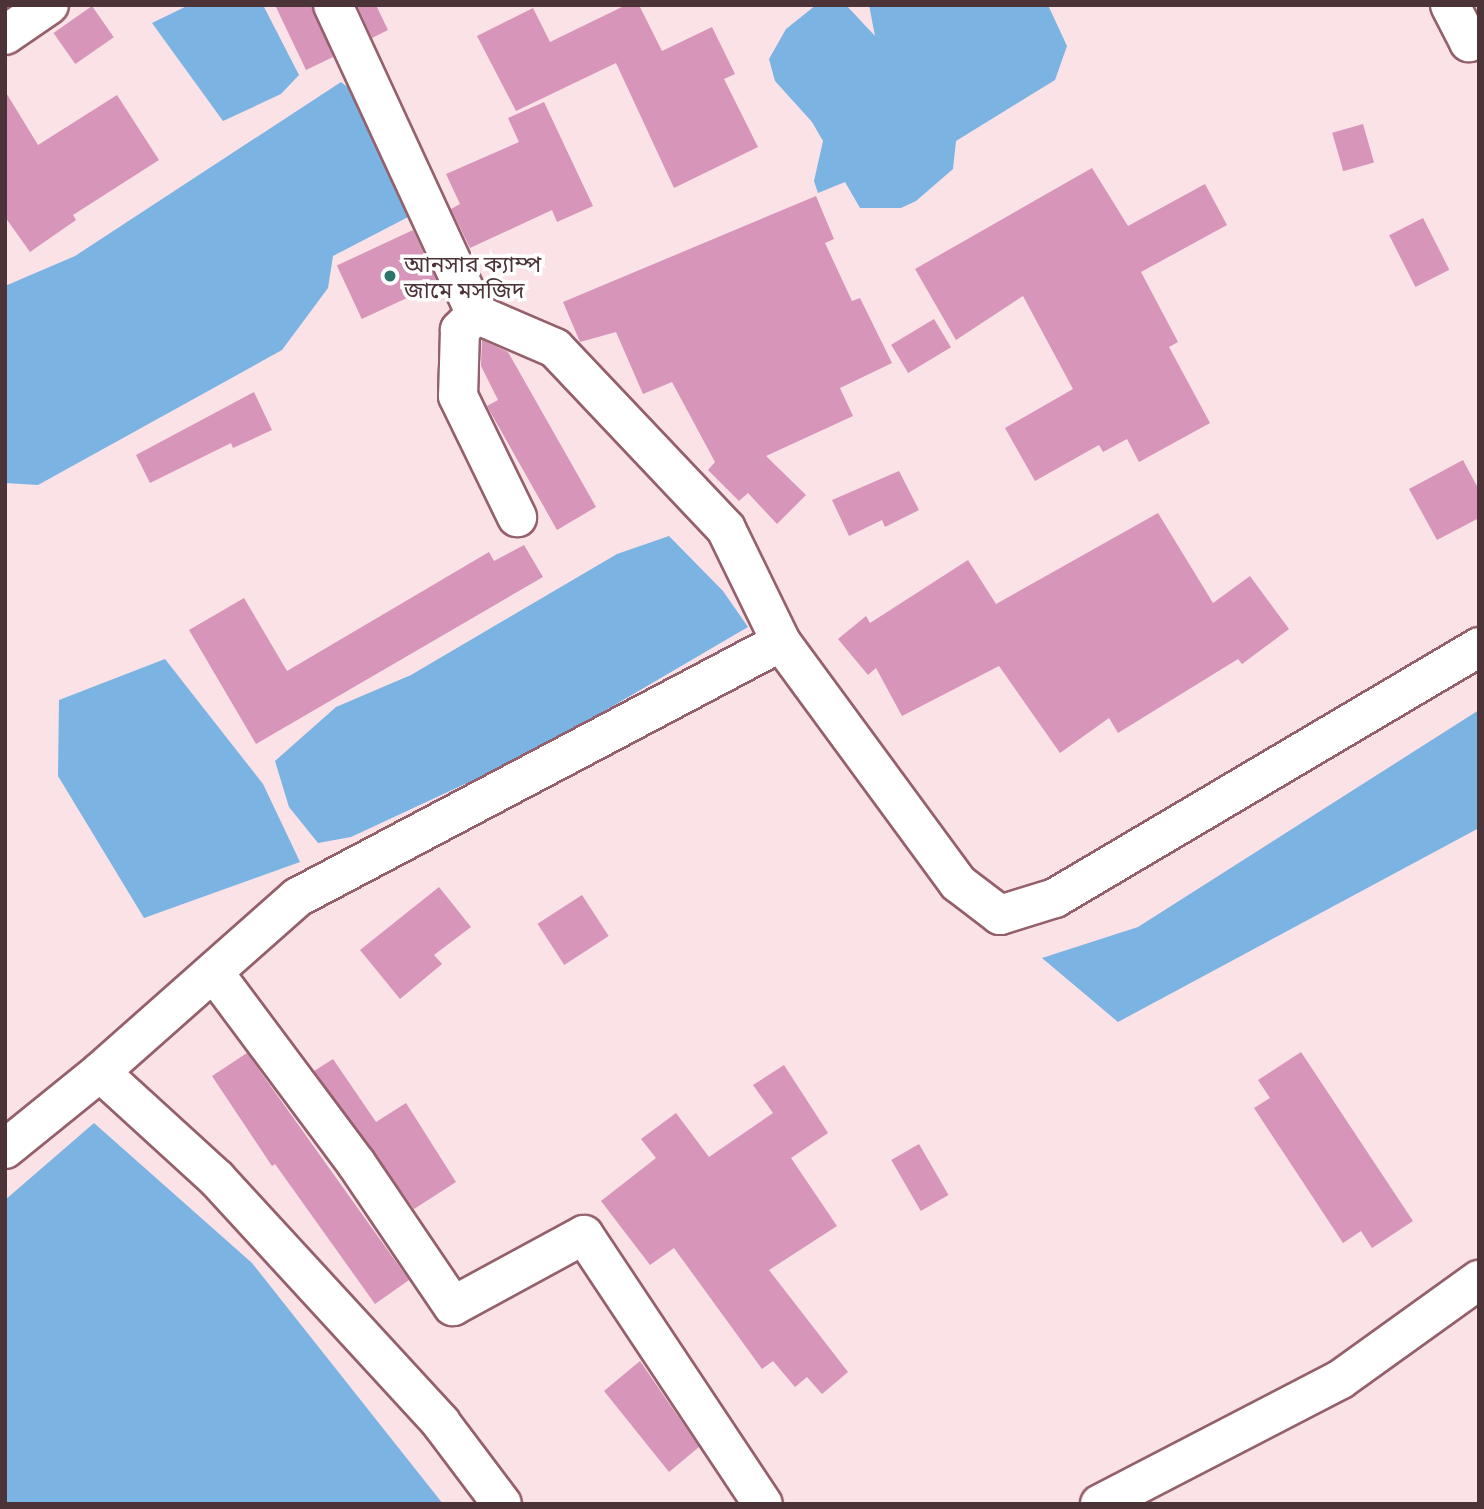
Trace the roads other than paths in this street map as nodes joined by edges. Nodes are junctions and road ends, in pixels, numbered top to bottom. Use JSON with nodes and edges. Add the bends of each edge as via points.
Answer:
{"nodes":[{"id":1,"x":49,"y":5,"type":"edge"},
{"id":2,"x":332,"y":5,"type":"edge"},
{"id":3,"x":1450,"y":5,"type":"edge"},
{"id":4,"x":5,"y":35,"type":"edge"},
{"id":5,"x":1479,"y":37,"type":"edge"},
{"id":6,"x":476,"y":314,"type":"junction"},
{"id":7,"x":517,"y":517,"type":"dead end"},
{"id":8,"x":782,"y":642,"type":"junction"},
{"id":9,"x":1479,"y":647,"type":"edge"},
{"id":10,"x":215,"y":974,"type":"junction"},
{"id":11,"x":100,"y":1072,"type":"junction"},
{"id":12,"x":5,"y":1149,"type":"edge"},
{"id":13,"x":1479,"y":1280,"type":"edge"},
{"id":14,"x":502,"y":1504,"type":"edge"},
{"id":15,"x":763,"y":1504,"type":"edge"},
{"id":16,"x":1100,"y":1504,"type":"edge"}],
"edges":[{"from":1,"to":4,"type":"street"},
{"from":2,"to":6,"type":"street"},
{"from":3,"to":5,"type":"street","via":[[1469,42]]},
{"from":6,"to":7,"type":"street","via":[[460,330],[458,396]]},
{"from":6,"to":8,"type":"street","via":[[555,348],[726,529]]},
{"from":8,"to":9,"type":"street","via":[[958,883],[1000,915],[1055,898]]},
{"from":8,"to":10,"type":"street","via":[[299,897]]},
{"from":10,"to":11,"type":"street"},
{"from":10,"to":15,"type":"street","via":[[356,1163],[453,1306],[584,1234]]},
{"from":11,"to":12,"type":"street"},
{"from":11,"to":14,"type":"street","via":[[217,1179],[442,1423]]},
{"from":13,"to":16,"type":"street","via":[[1341,1379]]}]}
